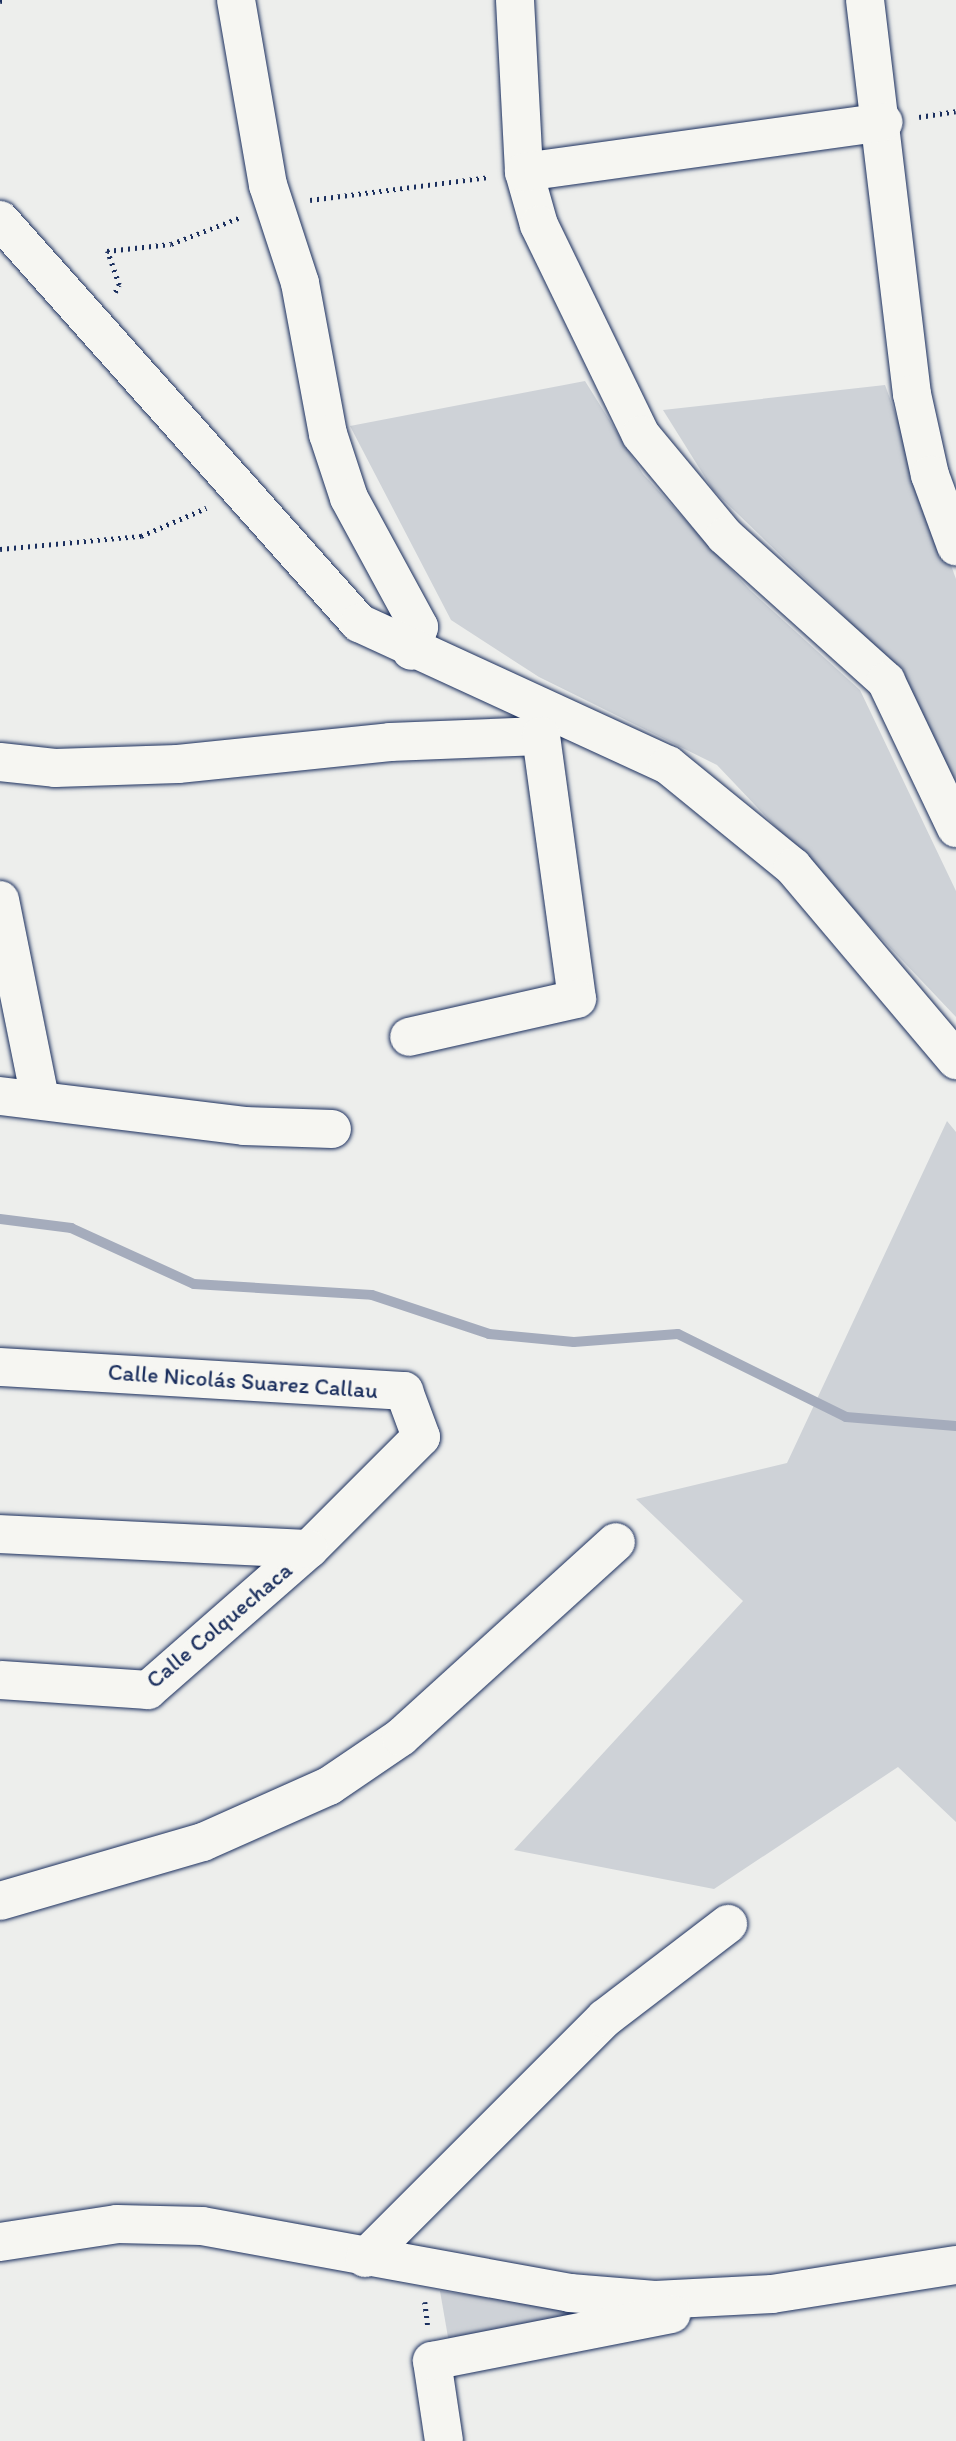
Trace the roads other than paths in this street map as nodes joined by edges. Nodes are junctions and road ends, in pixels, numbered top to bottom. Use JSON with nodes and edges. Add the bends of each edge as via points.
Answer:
{"nodes":[{"id":1,"x":236,"y":0,"type":"edge"},
{"id":2,"x":516,"y":0,"type":"edge"},
{"id":3,"x":864,"y":0,"type":"edge"},
{"id":4,"x":884,"y":122,"type":"junction"},
{"id":5,"x":524,"y":172,"type":"junction"},
{"id":6,"x":0,"y":220,"type":"edge"},
{"id":7,"x":956,"y":547,"type":"edge"},
{"id":8,"x":411,"y":650,"type":"junction"},
{"id":9,"x":469,"y":674,"type":"junction"},
{"id":10,"x":470,"y":739,"type":"junction"},
{"id":11,"x":0,"y":762,"type":"edge"},
{"id":12,"x":956,"y":828,"type":"edge"},
{"id":13,"x":0,"y":900,"type":"edge"},
{"id":14,"x":409,"y":1037,"type":"dead end"},
{"id":15,"x":956,"y":1060,"type":"edge"},
{"id":16,"x":0,"y":1096,"type":"edge"},
{"id":17,"x":40,"y":1098,"type":"junction"},
{"id":18,"x":332,"y":1129,"type":"dead end"},
{"id":19,"x":0,"y":1367,"type":"edge"},
{"id":20,"x":0,"y":1534,"type":"edge"},
{"id":21,"x":617,"y":1542,"type":"dead end"},
{"id":22,"x":309,"y":1549,"type":"junction"},
{"id":23,"x":0,"y":1680,"type":"edge"},
{"id":24,"x":0,"y":1901,"type":"edge"},
{"id":25,"x":728,"y":1924,"type":"dead end"},
{"id":26,"x":0,"y":2242,"type":"edge"},
{"id":27,"x":365,"y":2258,"type":"junction"},
{"id":28,"x":956,"y":2266,"type":"edge"},
{"id":29,"x":772,"y":2294,"type":"junction"},
{"id":30,"x":444,"y":2441,"type":"edge"}],
"edges":[{"from":1,"to":8,"type":"street","via":[[268,185],[300,284],[328,434],[349,498],[419,627]]},
{"from":2,"to":5,"type":"street"},
{"from":3,"to":4,"type":"street"},
{"from":4,"to":5,"type":"street"},
{"from":4,"to":7,"type":"street","via":[[912,394],[930,475]]},
{"from":5,"to":12,"type":"street","via":[[539,225],[642,435],[725,536],[886,681]]},
{"from":6,"to":8,"type":"street","via":[[359,623]]},
{"from":8,"to":9,"type":"street"},
{"from":9,"to":10,"type":"street"},
{"from":9,"to":15,"type":"street","via":[[668,765],[727,809],[793,867]]},
{"from":10,"to":11,"type":"street","via":[[178,764],[55,768]]},
{"from":10,"to":14,"type":"street","via":[[541,736],[577,999]]},
{"from":13,"to":17,"type":"street"},
{"from":16,"to":17,"type":"street"},
{"from":17,"to":18,"type":"street","via":[[244,1126]]},
{"from":19,"to":22,"type":"street","name":"Calle Nicolás Suarez Callau","via":[[404,1391],[421,1437]]},
{"from":20,"to":22,"type":"street"},
{"from":21,"to":24,"type":"street","via":[[401,1737],[330,1786],[203,1842]]},
{"from":22,"to":23,"type":"street","name":"Calle Colquechaca","via":[[148,1690]]},
{"from":25,"to":27,"type":"street","via":[[605,2018]]},
{"from":26,"to":27,"type":"street","via":[[117,2224],[202,2226]]},
{"from":27,"to":29,"type":"street","via":[[619,2297]]},
{"from":28,"to":29,"type":"street"},
{"from":29,"to":30,"type":"street","via":[[432,2361]]}]}
